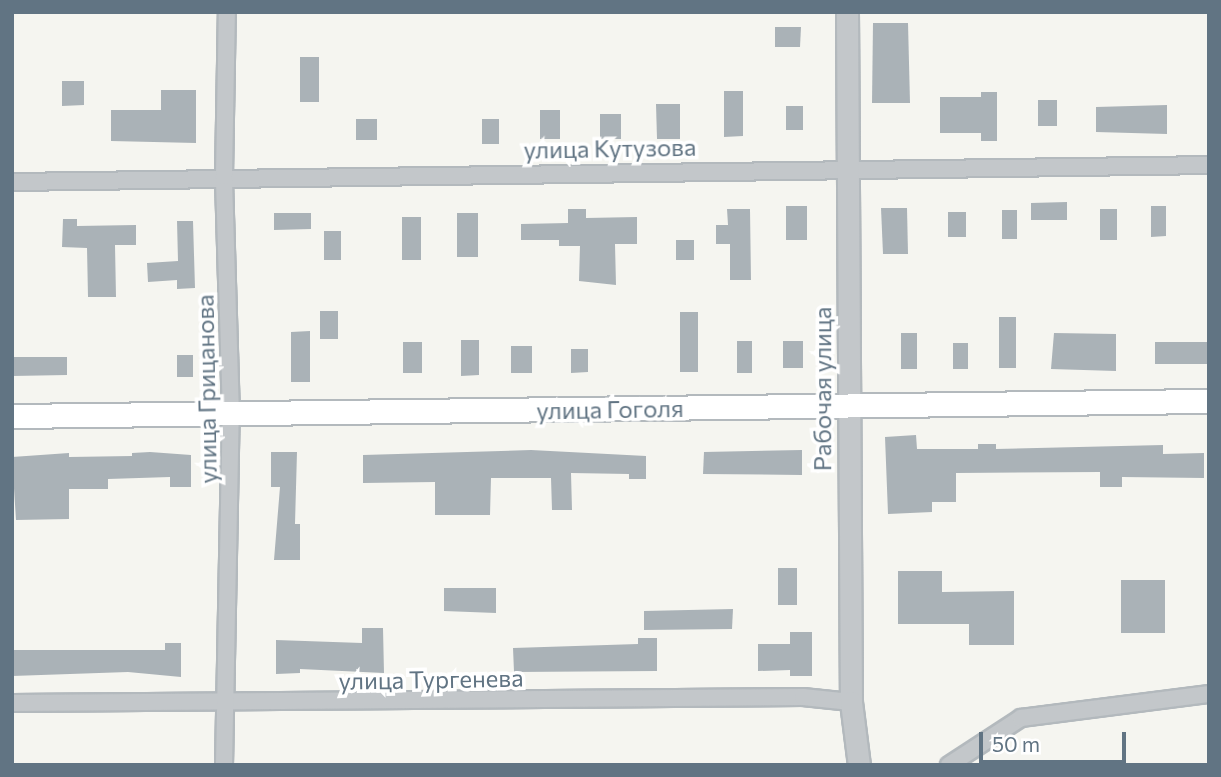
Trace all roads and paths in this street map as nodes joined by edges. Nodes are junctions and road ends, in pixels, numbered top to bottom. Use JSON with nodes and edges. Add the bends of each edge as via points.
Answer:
{"nodes":[{"id":1,"x":227,"y":12,"type":"edge"},
{"id":2,"x":847,"y":12,"type":"edge"},
{"id":3,"x":1209,"y":165,"type":"edge"},
{"id":4,"x":849,"y":167,"type":"junction"},
{"id":5,"x":224,"y":176,"type":"junction"},
{"id":6,"x":12,"y":182,"type":"edge"},
{"id":7,"x":1209,"y":401,"type":"edge"},
{"id":8,"x":848,"y":404,"type":"junction"},
{"id":9,"x":12,"y":416,"type":"edge"},
{"id":10,"x":231,"y":416,"type":"junction"},
{"id":11,"x":1209,"y":694,"type":"edge"},
{"id":12,"x":851,"y":702,"type":"junction"},
{"id":13,"x":12,"y":703,"type":"edge"},
{"id":14,"x":224,"y":704,"type":"junction"},
{"id":15,"x":224,"y":765,"type":"edge"},
{"id":16,"x":859,"y":765,"type":"edge"},
{"id":17,"x":949,"y":765,"type":"edge"}],
"edges":[{"from":1,"to":5,"type":"street","name":"улица Грицанова"},
{"from":2,"to":4,"type":"street","name":"Рабочая улица"},
{"from":3,"to":4,"type":"street","name":"улица Кутузова"},
{"from":4,"to":5,"type":"street","name":"улица Кутузова"},
{"from":4,"to":8,"type":"street","name":"Рабочая улица"},
{"from":5,"to":6,"type":"street","name":"улица Кутузова"},
{"from":5,"to":10,"type":"street","name":"улица Грицанова"},
{"from":7,"to":8,"type":"main road","name":"улица Гоголя"},
{"from":8,"to":10,"type":"main road","name":"улица Гоголя"},
{"from":8,"to":12,"type":"street","name":"Рабочая улица"},
{"from":9,"to":10,"type":"main road","name":"улица Гоголя"},
{"from":10,"to":14,"type":"street","name":"улица Грицанова"},
{"from":11,"to":17,"type":"street","via":[[1021,718]]},
{"from":12,"to":14,"type":"street","name":"улица Тургенева","via":[[803,697]]},
{"from":12,"to":16,"type":"street","name":"Рабочая улица"},
{"from":13,"to":14,"type":"street","name":"улица Тургенева"},
{"from":14,"to":15,"type":"street","name":"улица Грицанова"}]}
